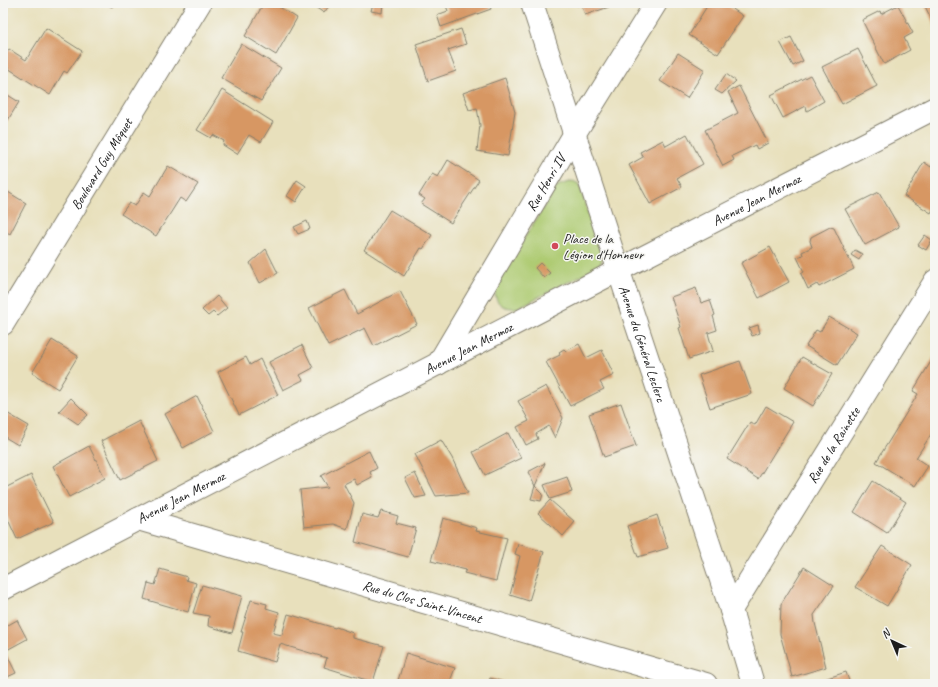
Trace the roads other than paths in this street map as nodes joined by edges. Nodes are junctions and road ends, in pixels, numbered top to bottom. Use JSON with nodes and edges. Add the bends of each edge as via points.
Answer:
{"nodes":[{"id":1,"x":200,"y":3,"type":"edge"},
{"id":2,"x":532,"y":3,"type":"edge"},
{"id":3,"x":656,"y":3,"type":"edge"},
{"id":4,"x":935,"y":108,"type":"edge"},
{"id":5,"x":575,"y":133,"type":"junction"},
{"id":6,"x":618,"y":271,"type":"junction"},
{"id":7,"x":935,"y":281,"type":"edge"},
{"id":8,"x":3,"y":324,"type":"edge"},
{"id":9,"x":438,"y":364,"type":"junction"},
{"id":10,"x":138,"y":519,"type":"junction"},
{"id":11,"x":3,"y":589,"type":"edge"},
{"id":12,"x":731,"y":610,"type":"junction"},
{"id":13,"x":706,"y":684,"type":"edge"},
{"id":14,"x":753,"y":684,"type":"edge"}],
"edges":[{"from":1,"to":8,"type":"street","name":"Boulevard Guy Môquet"},
{"from":2,"to":5,"type":"street","name":"Avenue du Général Leclerc"},
{"from":3,"to":5,"type":"street","name":"Rue Henri IV"},
{"from":4,"to":6,"type":"street","name":"Avenue Jean Mermoz"},
{"from":5,"to":6,"type":"street","name":"Avenue du Général Leclerc"},
{"from":5,"to":9,"type":"street","name":"Rue Henri IV"},
{"from":6,"to":9,"type":"street","name":"Avenue Jean Mermoz"},
{"from":6,"to":12,"type":"street","name":"Avenue du Général Leclerc"},
{"from":7,"to":12,"type":"street","name":"Rue de la Rainette"},
{"from":9,"to":10,"type":"street","name":"Avenue Jean Mermoz"},
{"from":10,"to":11,"type":"street","name":"Avenue Jean Mermoz"},
{"from":10,"to":13,"type":"street","name":"Rue du Clos Saint-Vincent"},
{"from":12,"to":14,"type":"street","name":"Avenue du Général Leclerc"}]}
